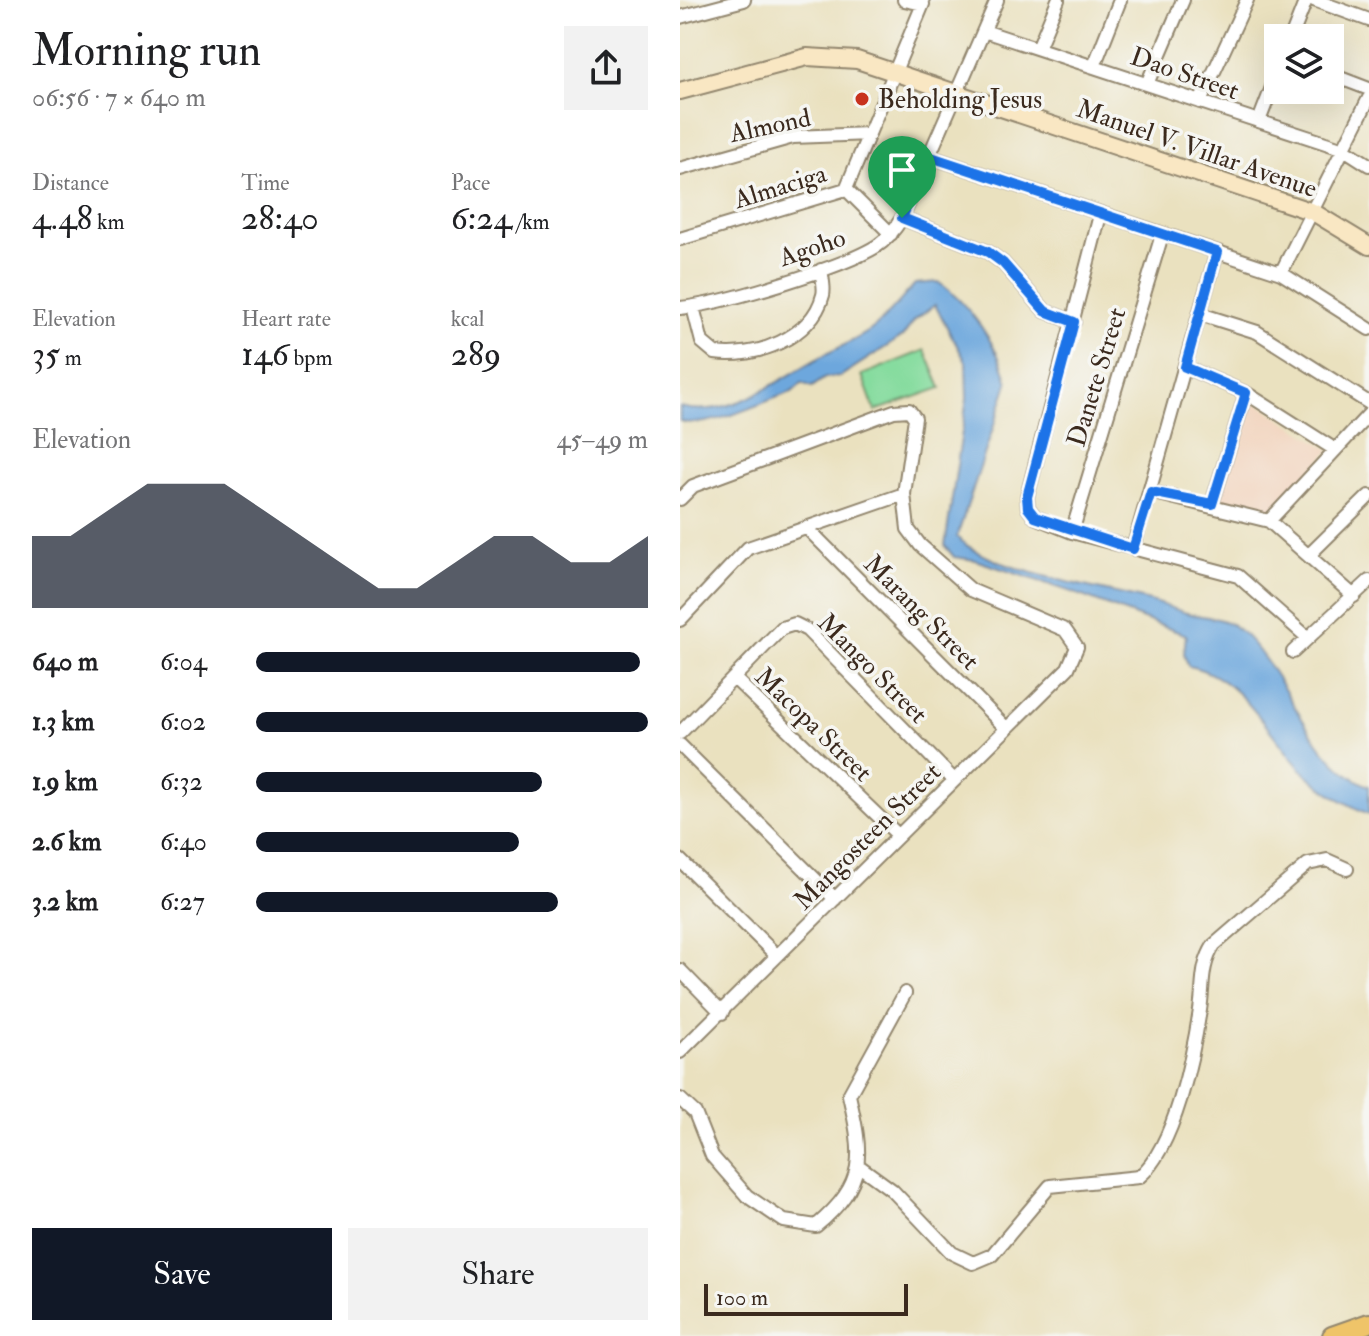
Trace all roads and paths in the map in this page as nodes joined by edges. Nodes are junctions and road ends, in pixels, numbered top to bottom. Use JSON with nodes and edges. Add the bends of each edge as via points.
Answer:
{"nodes":[{"id":1,"x":744,"y":0,"type":"edge"},
{"id":2,"x":904,"y":0,"type":"edge"},
{"id":3,"x":997,"y":0,"type":"edge"},
{"id":4,"x":1058,"y":0,"type":"edge"},
{"id":5,"x":1120,"y":0,"type":"edge"},
{"id":6,"x":1183,"y":0,"type":"edge"},
{"id":7,"x":1247,"y":0,"type":"edge"},
{"id":8,"x":1306,"y":0,"type":"edge"},
{"id":9,"x":1314,"y":0,"type":"edge"},
{"id":10,"x":922,"y":2,"type":"edge"},
{"id":11,"x":702,"y":5,"type":"edge"},
{"id":12,"x":680,"y":17,"type":"edge"},
{"id":13,"x":1369,"y":20,"type":"edge"},
{"id":14,"x":1297,"y":24,"type":"edge"},
{"id":15,"x":984,"y":31,"type":"junction"},
{"id":16,"x":1038,"y":48,"type":"junction"},
{"id":17,"x":1094,"y":66,"type":"junction"},
{"id":18,"x":896,"y":72,"type":"junction"},
{"id":19,"x":1344,"y":79,"type":"edge"},
{"id":20,"x":1147,"y":84,"type":"junction"},
{"id":21,"x":1369,"y":89,"type":"edge"},
{"id":22,"x":680,"y":91,"type":"edge"},
{"id":23,"x":956,"y":92,"type":"junction"},
{"id":24,"x":1369,"y":98,"type":"edge"},
{"id":25,"x":1200,"y":102,"type":"junction"},
{"id":26,"x":1266,"y":104,"type":"edge"},
{"id":27,"x":1259,"y":121,"type":"junction"},
{"id":28,"x":869,"y":134,"type":"junction"},
{"id":29,"x":1344,"y":149,"type":"junction"},
{"id":30,"x":928,"y":156,"type":"junction"},
{"id":31,"x":1369,"y":165,"type":"edge"},
{"id":32,"x":680,"y":169,"type":"edge"},
{"id":33,"x":846,"y":189,"type":"junction"},
{"id":34,"x":1313,"y":212,"type":"junction"},
{"id":35,"x":1100,"y":215,"type":"junction"},
{"id":36,"x":902,"y":218,"type":"junction"},
{"id":37,"x":891,"y":234,"type":"junction"},
{"id":38,"x":1162,"y":235,"type":"junction"},
{"id":39,"x":680,"y":239,"type":"edge"},
{"id":40,"x":1369,"y":246,"type":"edge"},
{"id":41,"x":1217,"y":252,"type":"junction"},
{"id":42,"x":821,"y":270,"type":"junction"},
{"id":43,"x":1281,"y":273,"type":"junction"},
{"id":44,"x":686,"y":307,"type":"edge"},
{"id":45,"x":1200,"y":314,"type":"junction"},
{"id":46,"x":1074,"y":322,"type":"junction"},
{"id":47,"x":1369,"y":329,"type":"edge"},
{"id":48,"x":1185,"y":367,"type":"junction"},
{"id":49,"x":1246,"y":393,"type":"junction"},
{"id":50,"x":1369,"y":403,"type":"edge"},
{"id":51,"x":1369,"y":414,"type":"edge"},
{"id":52,"x":1334,"y":449,"type":"junction"},
{"id":53,"x":680,"y":480,"type":"edge"},
{"id":54,"x":693,"y":486,"type":"junction"},
{"id":55,"x":1151,"y":492,"type":"junction"},
{"id":56,"x":904,"y":494,"type":"junction"},
{"id":57,"x":1369,"y":496,"type":"edge"},
{"id":58,"x":680,"y":499,"type":"edge"},
{"id":59,"x":1212,"y":504,"type":"junction"},
{"id":60,"x":1269,"y":521,"type":"junction"},
{"id":61,"x":807,"y":528,"type":"junction"},
{"id":62,"x":1072,"y":532,"type":"junction"},
{"id":63,"x":1133,"y":549,"type":"junction"},
{"id":64,"x":1309,"y":555,"type":"junction"},
{"id":65,"x":1369,"y":581,"type":"edge"},
{"id":66,"x":1354,"y":596,"type":"junction"},
{"id":67,"x":680,"y":620,"type":"edge"},
{"id":68,"x":1307,"y":637,"type":"junction"},
{"id":69,"x":1293,"y":652,"type":"dead end"},
{"id":70,"x":734,"y":678,"type":"junction"},
{"id":71,"x":1006,"y":728,"type":"junction"},
{"id":72,"x":680,"y":733,"type":"edge"},
{"id":73,"x":680,"y":745,"type":"edge"},
{"id":74,"x":954,"y":780,"type":"junction"},
{"id":75,"x":898,"y":835,"type":"junction"},
{"id":76,"x":680,"y":860,"type":"edge"},
{"id":77,"x":1347,"y":869,"type":"dead end"},
{"id":78,"x":835,"y":899,"type":"junction"},
{"id":79,"x":777,"y":956,"type":"junction"},
{"id":80,"x":680,"y":970,"type":"edge"},
{"id":81,"x":905,"y":993,"type":"dead end"},
{"id":82,"x":722,"y":1013,"type":"junction"},
{"id":83,"x":680,"y":1052,"type":"edge"},
{"id":84,"x":680,"y":1099,"type":"edge"},
{"id":85,"x":859,"y":1166,"type":"junction"},
{"id":86,"x":1369,"y":1323,"type":"edge"},
{"id":87,"x":1332,"y":1336,"type":"edge"}],
"edges":[{"from":1,"to":11,"type":"street"},
{"from":2,"to":10,"type":"street"},
{"from":3,"to":15,"type":"street","name":"Agoho"},
{"from":4,"to":16,"type":"street"},
{"from":5,"to":17,"type":"street"},
{"from":6,"to":20,"type":"street"},
{"from":7,"to":25,"type":"street"},
{"from":8,"to":14,"type":"street"},
{"from":9,"to":13,"type":"street"},
{"from":10,"to":18,"type":"street"},
{"from":11,"to":12,"type":"street"},
{"from":15,"to":16,"type":"street","name":"Dao Street"},
{"from":15,"to":23,"type":"street","name":"Agoho"},
{"from":16,"to":17,"type":"street","name":"Dao Street"},
{"from":17,"to":20,"type":"street","name":"Dao Street"},
{"from":18,"to":22,"type":"street","name":"Manuel V. Villar Avenue","via":[[857,60],[807,57]]},
{"from":18,"to":23,"type":"street","name":"Manuel V. Villar Avenue"},
{"from":18,"to":28,"type":"street"},
{"from":19,"to":21,"type":"street"},
{"from":20,"to":25,"type":"street","name":"Dao Street"},
{"from":23,"to":30,"type":"street","name":"Agoho"},
{"from":23,"to":34,"type":"street","name":"Manuel V. Villar Avenue"},
{"from":24,"to":29,"type":"street"},
{"from":25,"to":27,"type":"street","name":"Dao Street"},
{"from":26,"to":27,"type":"street"},
{"from":27,"to":29,"type":"street","name":"Dao Street"},
{"from":28,"to":32,"type":"street","name":"Almond","via":[[793,137]]},
{"from":28,"to":33,"type":"street"},
{"from":29,"to":31,"type":"street","name":"Dao Street"},
{"from":29,"to":34,"type":"street"},
{"from":30,"to":35,"type":"street"},
{"from":30,"to":36,"type":"street","name":"Agoho"},
{"from":33,"to":37,"type":"street"},
{"from":33,"to":39,"type":"street","name":"Almaciga"},
{"from":34,"to":40,"type":"street","name":"Manuel V. Villar Avenue"},
{"from":34,"to":43,"type":"street"},
{"from":35,"to":38,"type":"street"},
{"from":35,"to":46,"type":"street"},
{"from":36,"to":37,"type":"street","name":"Agoho"},
{"from":36,"to":46,"type":"street","via":[[988,252],[1045,311]]},
{"from":37,"to":42,"type":"street","name":"Agoho"},
{"from":38,"to":41,"type":"street"},
{"from":38,"to":62,"type":"street","name":"Danete Street"},
{"from":41,"to":43,"type":"street"},
{"from":41,"to":45,"type":"street"},
{"from":42,"to":44,"type":"street","name":"Agoho"},
{"from":42,"to":44,"type":"street","via":[[824,294],[805,325],[793,337],[754,350],[715,353],[702,342]]},
{"from":43,"to":47,"type":"street"},
{"from":45,"to":48,"type":"street"},
{"from":45,"to":50,"type":"street","via":[[1257,332]]},
{"from":46,"to":62,"type":"street","via":[[1027,497],[1035,517]]},
{"from":48,"to":49,"type":"street"},
{"from":48,"to":55,"type":"street"},
{"from":49,"to":52,"type":"street"},
{"from":49,"to":59,"type":"street"},
{"from":51,"to":52,"type":"street"},
{"from":52,"to":60,"type":"street"},
{"from":53,"to":54,"type":"street"},
{"from":54,"to":56,"type":"street","via":[[894,411],[909,410],[915,418]]},
{"from":54,"to":58,"type":"street"},
{"from":55,"to":59,"type":"street"},
{"from":55,"to":63,"type":"street"},
{"from":56,"to":61,"type":"street"},
{"from":56,"to":71,"type":"street","name":"Mangosteen Street","via":[[908,529],[954,577],[971,590],[1065,630],[1077,647],[1068,668]]},
{"from":57,"to":64,"type":"street"},
{"from":59,"to":60,"type":"street"},
{"from":60,"to":64,"type":"street"},
{"from":61,"to":67,"type":"street","via":[[748,548]]},
{"from":61,"to":71,"type":"street","name":"Marang Street"},
{"from":62,"to":63,"type":"street"},
{"from":63,"to":68,"type":"street","via":[[1238,576]]},
{"from":64,"to":66,"type":"street"},
{"from":65,"to":66,"type":"street"},
{"from":66,"to":68,"type":"street"},
{"from":68,"to":69,"type":"street"},
{"from":70,"to":72,"type":"street"},
{"from":70,"to":74,"type":"street","name":"Mango Street","via":[[782,628],[795,624],[807,630]]},
{"from":70,"to":75,"type":"street","name":"Macopa Street"},
{"from":71,"to":74,"type":"street","name":"Mangosteen Street"},
{"from":73,"to":78,"type":"street"},
{"from":74,"to":75,"type":"street","name":"Mangosteen Street"},
{"from":75,"to":78,"type":"street","name":"Mangosteen Street"},
{"from":76,"to":79,"type":"street"},
{"from":77,"to":85,"type":"street","via":[[1327,860],[1308,864],[1209,953],[1184,1083],[1157,1157],[1139,1177],[1050,1186],[992,1255],[973,1263],[952,1253],[892,1190]]},
{"from":78,"to":79,"type":"street","name":"Mangosteen Street"},
{"from":79,"to":82,"type":"street","name":"Mangosteen Street"},
{"from":80,"to":82,"type":"street"},
{"from":81,"to":85,"type":"street","via":[[849,1095]]},
{"from":82,"to":83,"type":"street","name":"Mangosteen Street"},
{"from":84,"to":85,"type":"street","via":[[695,1113],[725,1176],[784,1221],[816,1226],[842,1204]]},
{"from":86,"to":87,"type":"main road"}]}
